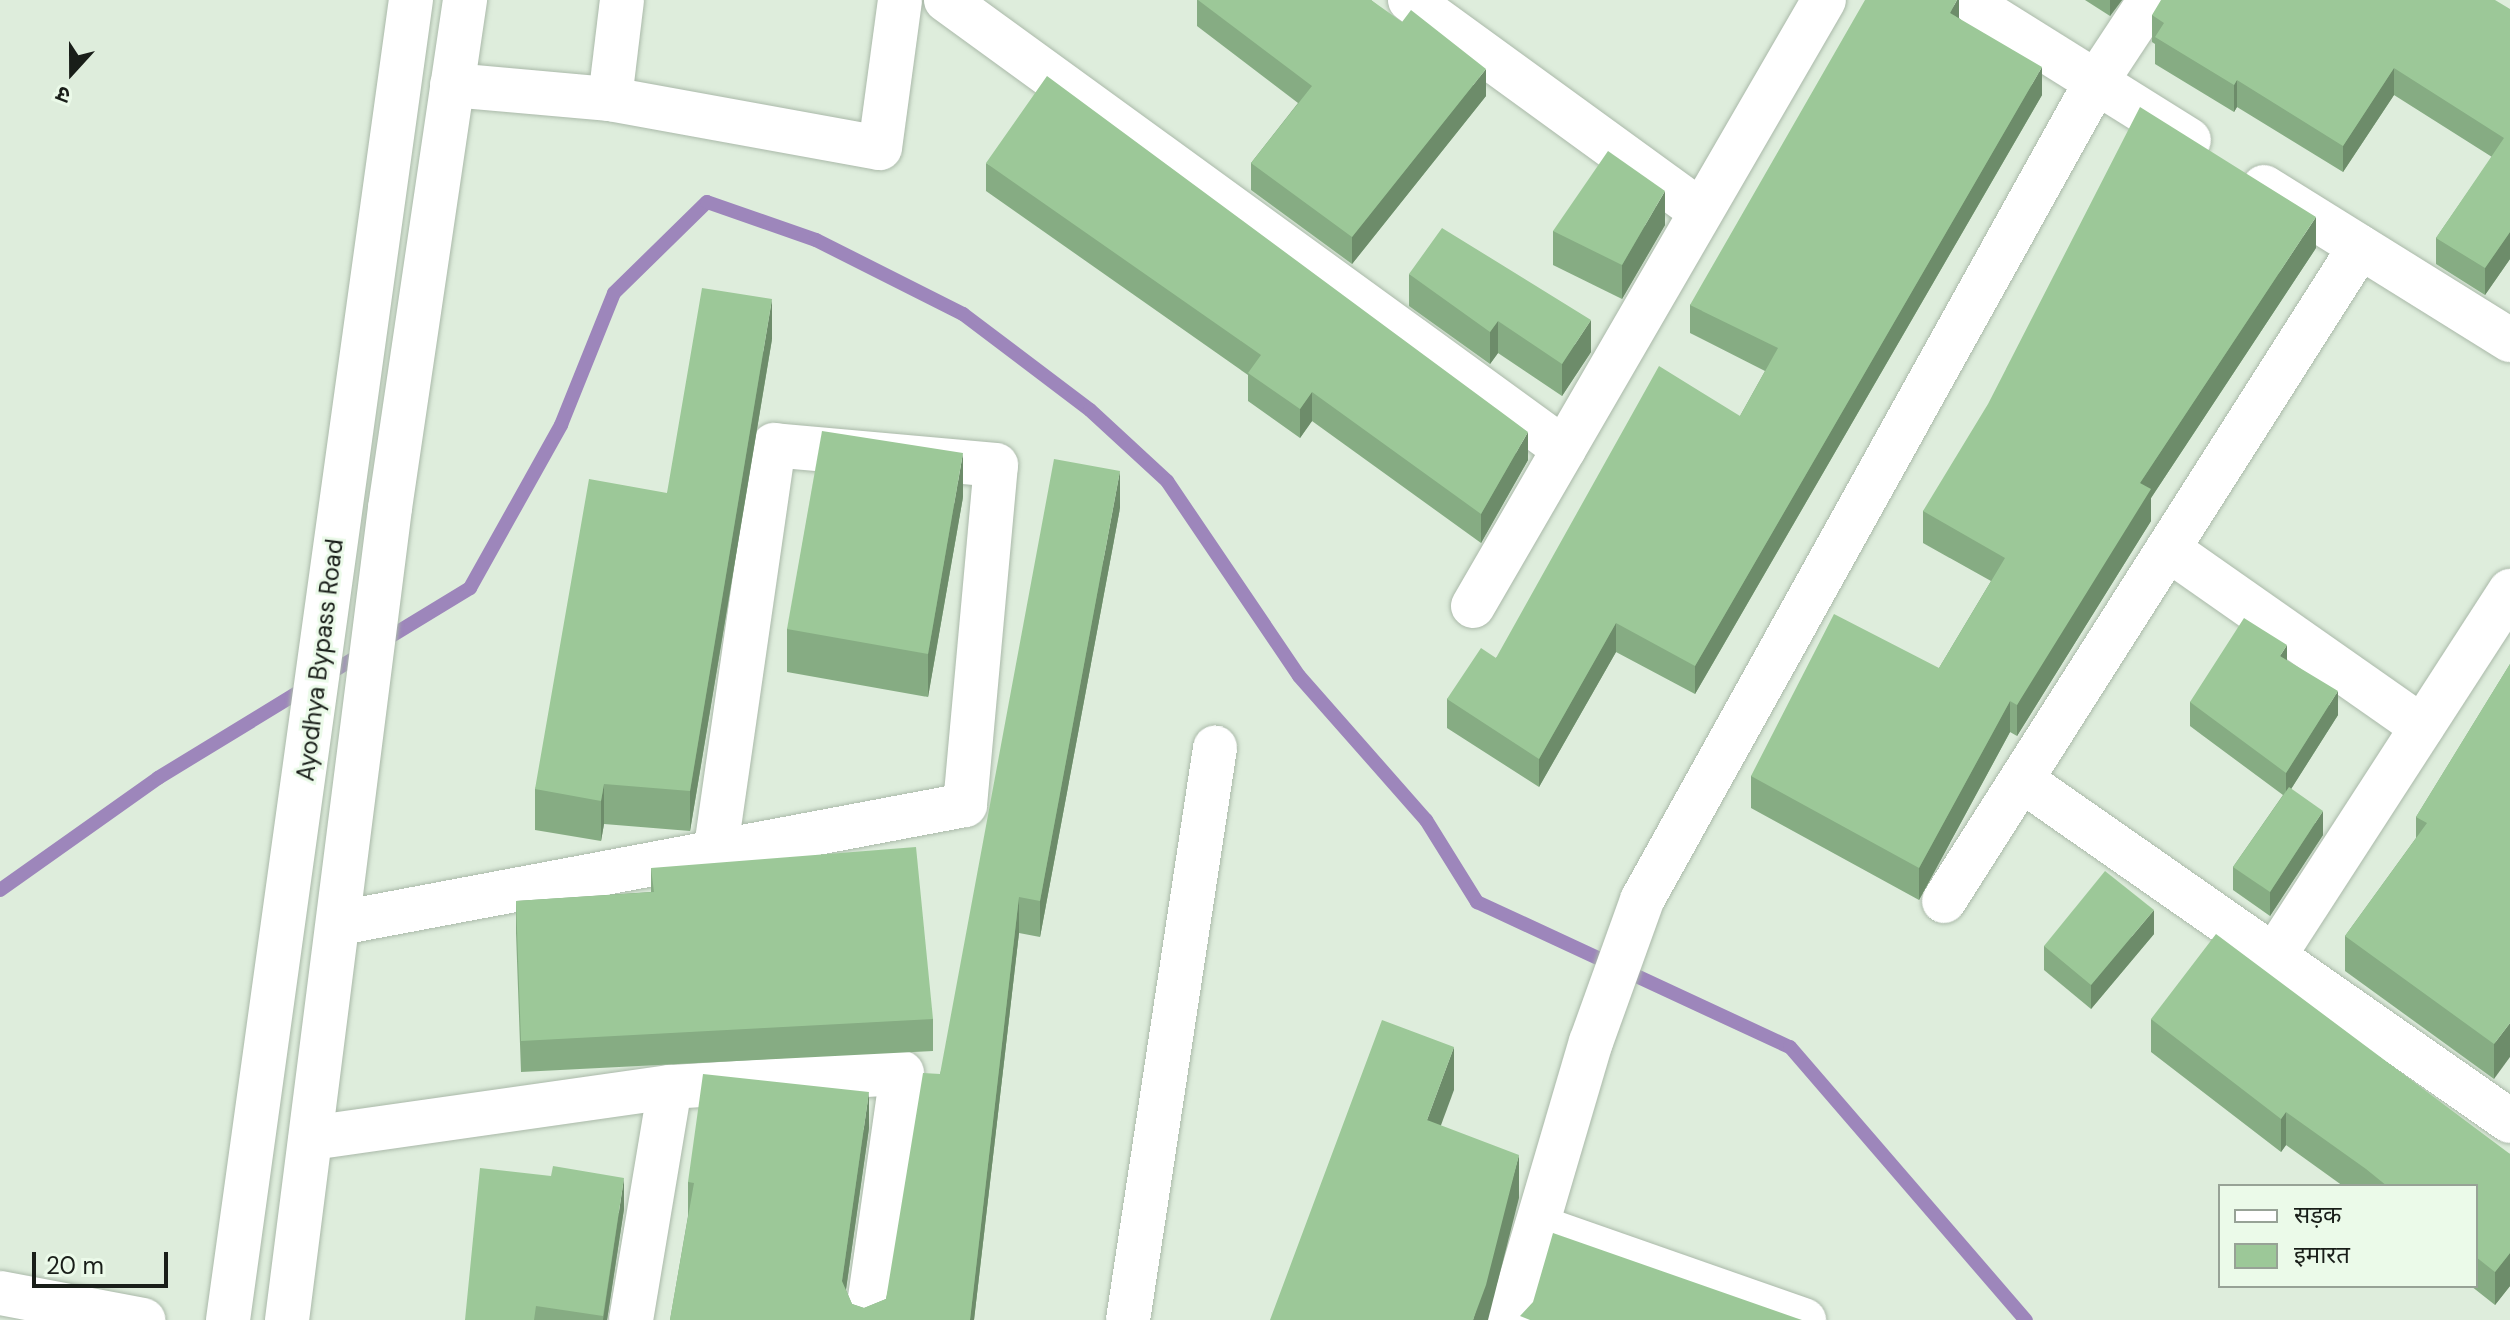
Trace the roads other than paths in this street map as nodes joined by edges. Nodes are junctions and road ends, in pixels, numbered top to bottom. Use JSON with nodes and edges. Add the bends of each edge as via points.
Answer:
{"nodes":[{"id":1,"x":411,"y":0,"type":"edge"},
{"id":2,"x":465,"y":0,"type":"edge"},
{"id":3,"x":622,"y":0,"type":"edge"},
{"id":4,"x":900,"y":0,"type":"edge"},
{"id":5,"x":946,"y":0,"type":"edge"},
{"id":6,"x":1410,"y":0,"type":"edge"},
{"id":7,"x":1824,"y":0,"type":"edge"},
{"id":8,"x":1965,"y":0,"type":"edge"},
{"id":9,"x":2150,"y":0,"type":"edge"},
{"id":10,"x":2096,"y":82,"type":"junction"},
{"id":11,"x":452,"y":85,"type":"junction"},
{"id":12,"x":610,"y":99,"type":"junction"},
{"id":13,"x":1700,"y":211,"type":"junction"},
{"id":14,"x":2360,"y":247,"type":"junction"},
{"id":15,"x":2510,"y":340,"type":"edge"},
{"id":16,"x":1564,"y":449,"type":"junction"},
{"id":17,"x":2168,"y":549,"type":"junction"},
{"id":18,"x":2510,"y":591,"type":"edge"},
{"id":19,"x":1473,"y":606,"type":"dead end"},
{"id":20,"x":2497,"y":640,"type":"edge"},
{"id":21,"x":2422,"y":727,"type":"junction"},
{"id":22,"x":1215,"y":748,"type":"dead end"},
{"id":23,"x":2023,"y":781,"type":"junction"},
{"id":24,"x":715,"y":852,"type":"junction"},
{"id":25,"x":1944,"y":901,"type":"dead end"},
{"id":26,"x":340,"y":923,"type":"junction"},
{"id":27,"x":2274,"y":956,"type":"junction"},
{"id":28,"x":670,"y":1087,"type":"junction"},
{"id":29,"x":2507,"y":1113,"type":"edge"},
{"id":30,"x":311,"y":1138,"type":"junction"},
{"id":31,"x":1538,"y":1227,"type":"junction"},
{"id":32,"x":0,"y":1293,"type":"edge"},
{"id":33,"x":143,"y":1320,"type":"edge"},
{"id":34,"x":228,"y":1320,"type":"edge"},
{"id":35,"x":287,"y":1320,"type":"edge"},
{"id":36,"x":631,"y":1320,"type":"edge"},
{"id":37,"x":867,"y":1320,"type":"edge"},
{"id":38,"x":1128,"y":1320,"type":"edge"},
{"id":39,"x":1509,"y":1320,"type":"edge"},
{"id":40,"x":1804,"y":1320,"type":"edge"}],
"edges":[{"from":1,"to":34,"type":"street","name":"Ayodhya Bypass Road"},
{"from":2,"to":11,"type":"street"},
{"from":3,"to":12,"type":"street"},
{"from":4,"to":12,"type":"street","via":[[880,148]]},
{"from":5,"to":16,"type":"street"},
{"from":6,"to":13,"type":"street"},
{"from":7,"to":13,"type":"street"},
{"from":8,"to":10,"type":"street"},
{"from":9,"to":10,"type":"street"},
{"from":10,"to":14,"type":"street"},
{"from":10,"to":31,"type":"street","via":[[1642,900],[1591,1042]]},
{"from":11,"to":12,"type":"street"},
{"from":11,"to":26,"type":"street","via":[[390,508]]},
{"from":13,"to":16,"type":"street"},
{"from":14,"to":15,"type":"street"},
{"from":14,"to":17,"type":"street"},
{"from":16,"to":19,"type":"street"},
{"from":17,"to":21,"type":"street"},
{"from":17,"to":23,"type":"street"},
{"from":18,"to":20,"type":"street"},
{"from":20,"to":21,"type":"street"},
{"from":21,"to":27,"type":"street"},
{"from":22,"to":38,"type":"street"},
{"from":23,"to":25,"type":"street"},
{"from":23,"to":27,"type":"street"},
{"from":24,"to":24,"type":"street","via":[[965,805],[996,465],[774,445]]},
{"from":24,"to":26,"type":"street"},
{"from":26,"to":30,"type":"street"},
{"from":27,"to":29,"type":"street"},
{"from":28,"to":30,"type":"street"},
{"from":28,"to":36,"type":"street"},
{"from":28,"to":37,"type":"street","via":[[902,1073]]},
{"from":30,"to":35,"type":"street"},
{"from":31,"to":39,"type":"street"},
{"from":31,"to":40,"type":"street"},
{"from":32,"to":33,"type":"street"}]}
